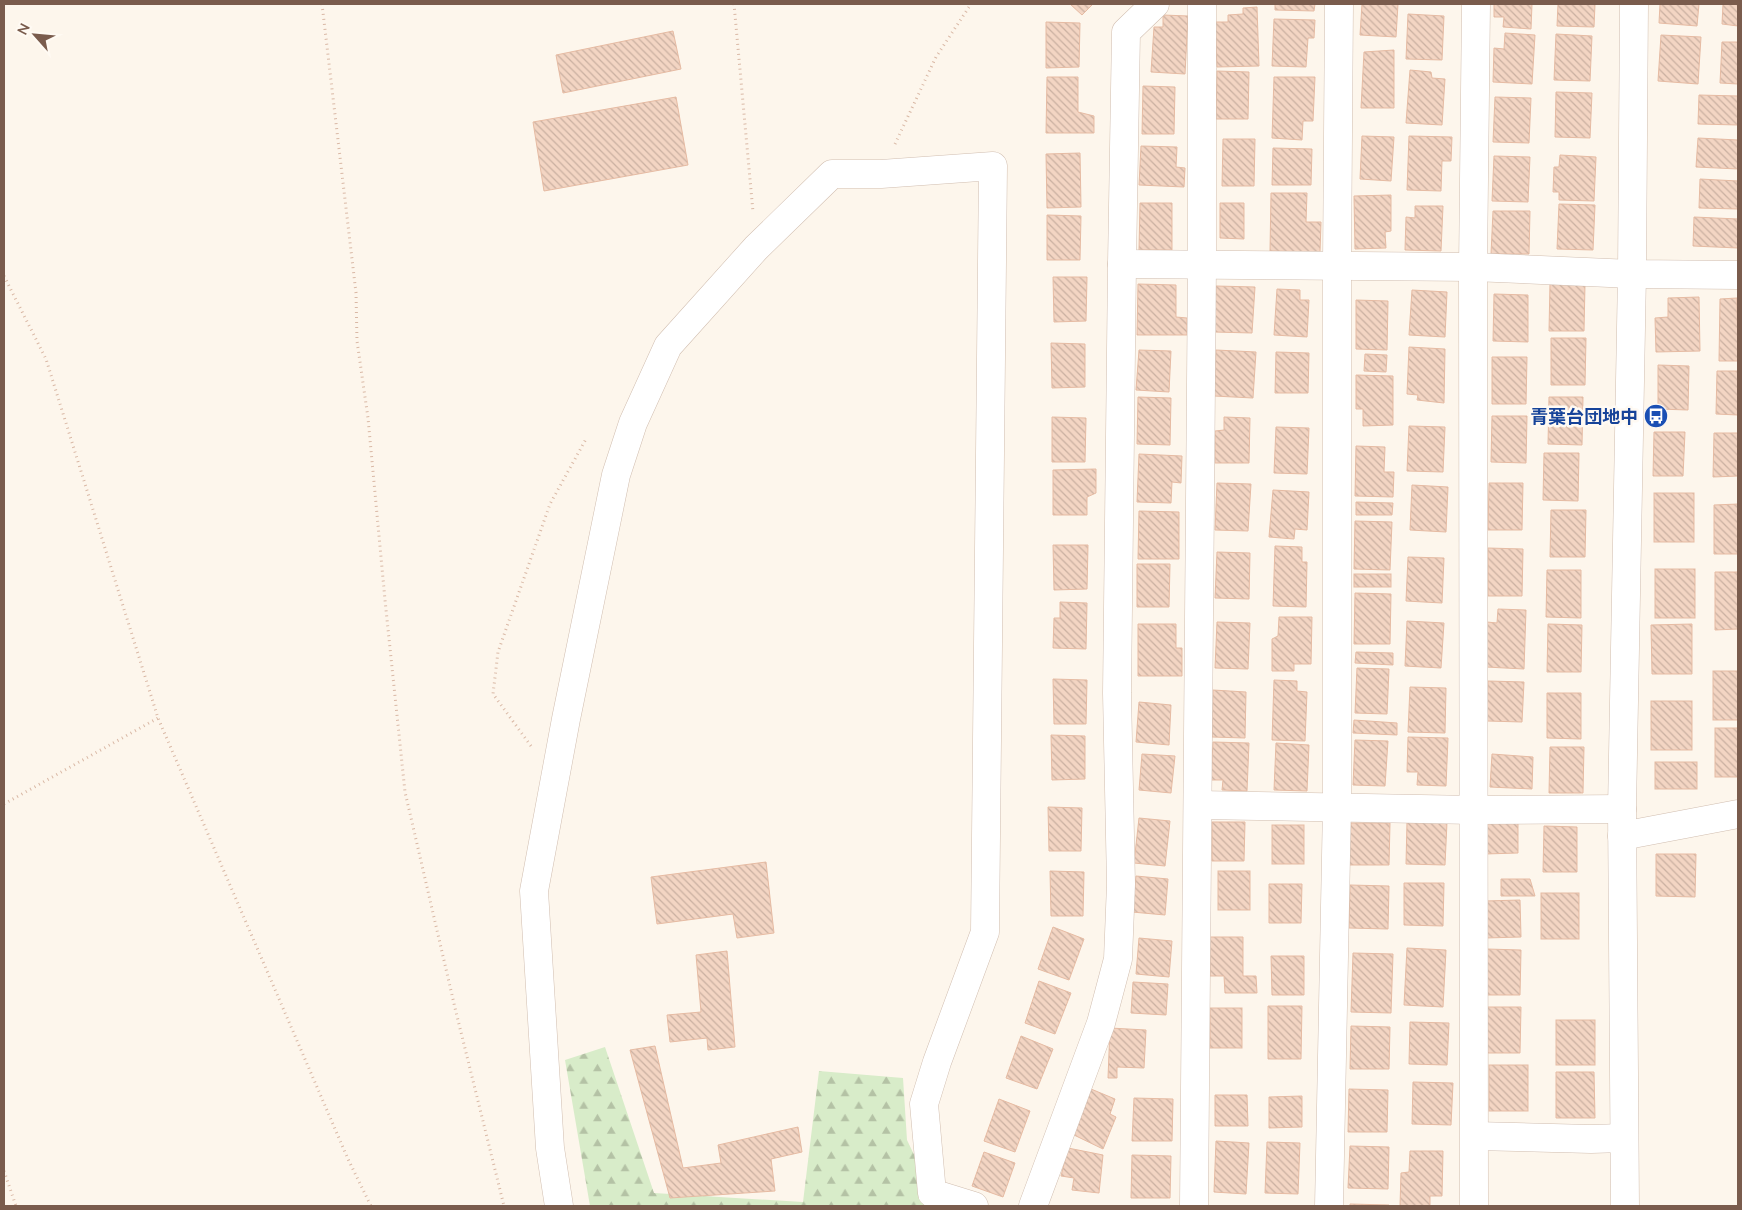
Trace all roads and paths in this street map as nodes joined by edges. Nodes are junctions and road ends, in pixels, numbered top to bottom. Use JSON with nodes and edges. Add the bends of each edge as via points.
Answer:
{"nodes":[{"id":1,"x":322,"y":4,"type":"edge"},
{"id":2,"x":734,"y":4,"type":"edge"},
{"id":3,"x":972,"y":4,"type":"edge"},
{"id":4,"x":1155,"y":4,"type":"edge"},
{"id":5,"x":1202,"y":4,"type":"edge"},
{"id":6,"x":1339,"y":4,"type":"edge"},
{"id":7,"x":1476,"y":4,"type":"edge"},
{"id":8,"x":1634,"y":4,"type":"edge"},
{"id":9,"x":881,"y":174,"type":"junction"},
{"id":10,"x":756,"y":248,"type":"junction"},
{"id":11,"x":1122,"y":264,"type":"junction"},
{"id":12,"x":1202,"y":265,"type":"junction"},
{"id":13,"x":1337,"y":266,"type":"junction"},
{"id":14,"x":1473,"y":267,"type":"junction"},
{"id":15,"x":1632,"y":274,"type":"junction"},
{"id":16,"x":4,"y":276,"type":"edge"},
{"id":17,"x":1738,"y":276,"type":"edge"},
{"id":18,"x":586,"y":439,"type":"dead end"},
{"id":19,"x":158,"y":718,"type":"junction"},
{"id":20,"x":555,"y":779,"type":"junction"},
{"id":21,"x":4,"y":804,"type":"edge"},
{"id":22,"x":1198,"y":805,"type":"junction"},
{"id":23,"x":1337,"y":806,"type":"junction"},
{"id":24,"x":1622,"y":809,"type":"junction"},
{"id":25,"x":1475,"y":810,"type":"junction"},
{"id":26,"x":1738,"y":814,"type":"edge"},
{"id":27,"x":1622,"y":836,"type":"junction"},
{"id":28,"x":1475,"y":1136,"type":"junction"},
{"id":29,"x":1623,"y":1138,"type":"junction"},
{"id":30,"x":4,"y":1171,"type":"edge"},
{"id":31,"x":16,"y":1206,"type":"edge"},
{"id":32,"x":371,"y":1206,"type":"edge"},
{"id":33,"x":504,"y":1206,"type":"edge"},
{"id":34,"x":559,"y":1206,"type":"edge"},
{"id":35,"x":974,"y":1206,"type":"edge"},
{"id":36,"x":1033,"y":1206,"type":"edge"},
{"id":37,"x":1194,"y":1206,"type":"edge"},
{"id":38,"x":1329,"y":1206,"type":"edge"},
{"id":39,"x":1474,"y":1206,"type":"edge"},
{"id":40,"x":1625,"y":1206,"type":"edge"}],
"edges":[{"from":1,"to":33,"type":"path","via":[[356,293],[357,341],[368,418],[406,792]]},
{"from":2,"to":10,"type":"path"},
{"from":3,"to":9,"type":"path","via":[[936,57]]},
{"from":4,"to":11,"type":"street","via":[[1126,32]]},
{"from":5,"to":12,"type":"street"},
{"from":6,"to":13,"type":"street"},
{"from":7,"to":14,"type":"street"},
{"from":8,"to":15,"type":"street"},
{"from":9,"to":10,"type":"street","via":[[832,174]]},
{"from":9,"to":35,"type":"street","via":[[993,166],[985,932],[924,1104],[932,1192]]},
{"from":10,"to":20,"type":"street","via":[[668,346],[633,423],[616,475]]},
{"from":11,"to":12,"type":"street"},
{"from":11,"to":36,"type":"street","via":[[1117,694],[1121,884],[1118,959],[1101,1023]]},
{"from":12,"to":13,"type":"street"},
{"from":12,"to":22,"type":"street"},
{"from":13,"to":14,"type":"street"},
{"from":13,"to":23,"type":"street"},
{"from":14,"to":15,"type":"street"},
{"from":14,"to":25,"type":"street"},
{"from":15,"to":17,"type":"street"},
{"from":15,"to":24,"type":"street"},
{"from":16,"to":19,"type":"path","via":[[46,358]]},
{"from":18,"to":20,"type":"path","via":[[550,504],[498,652],[493,694]]},
{"from":19,"to":21,"type":"path"},
{"from":19,"to":32,"type":"path","via":[[348,1160]]},
{"from":20,"to":34,"type":"street","via":[[534,891],[550,1148]]},
{"from":22,"to":23,"type":"street"},
{"from":22,"to":37,"type":"street"},
{"from":23,"to":25,"type":"street"},
{"from":23,"to":38,"type":"street"},
{"from":24,"to":25,"type":"street"},
{"from":24,"to":27,"type":"street"},
{"from":25,"to":28,"type":"street"},
{"from":26,"to":27,"type":"street"},
{"from":27,"to":29,"type":"street"},
{"from":28,"to":29,"type":"street"},
{"from":28,"to":39,"type":"street"},
{"from":29,"to":40,"type":"street"},
{"from":30,"to":31,"type":"path"}]}
